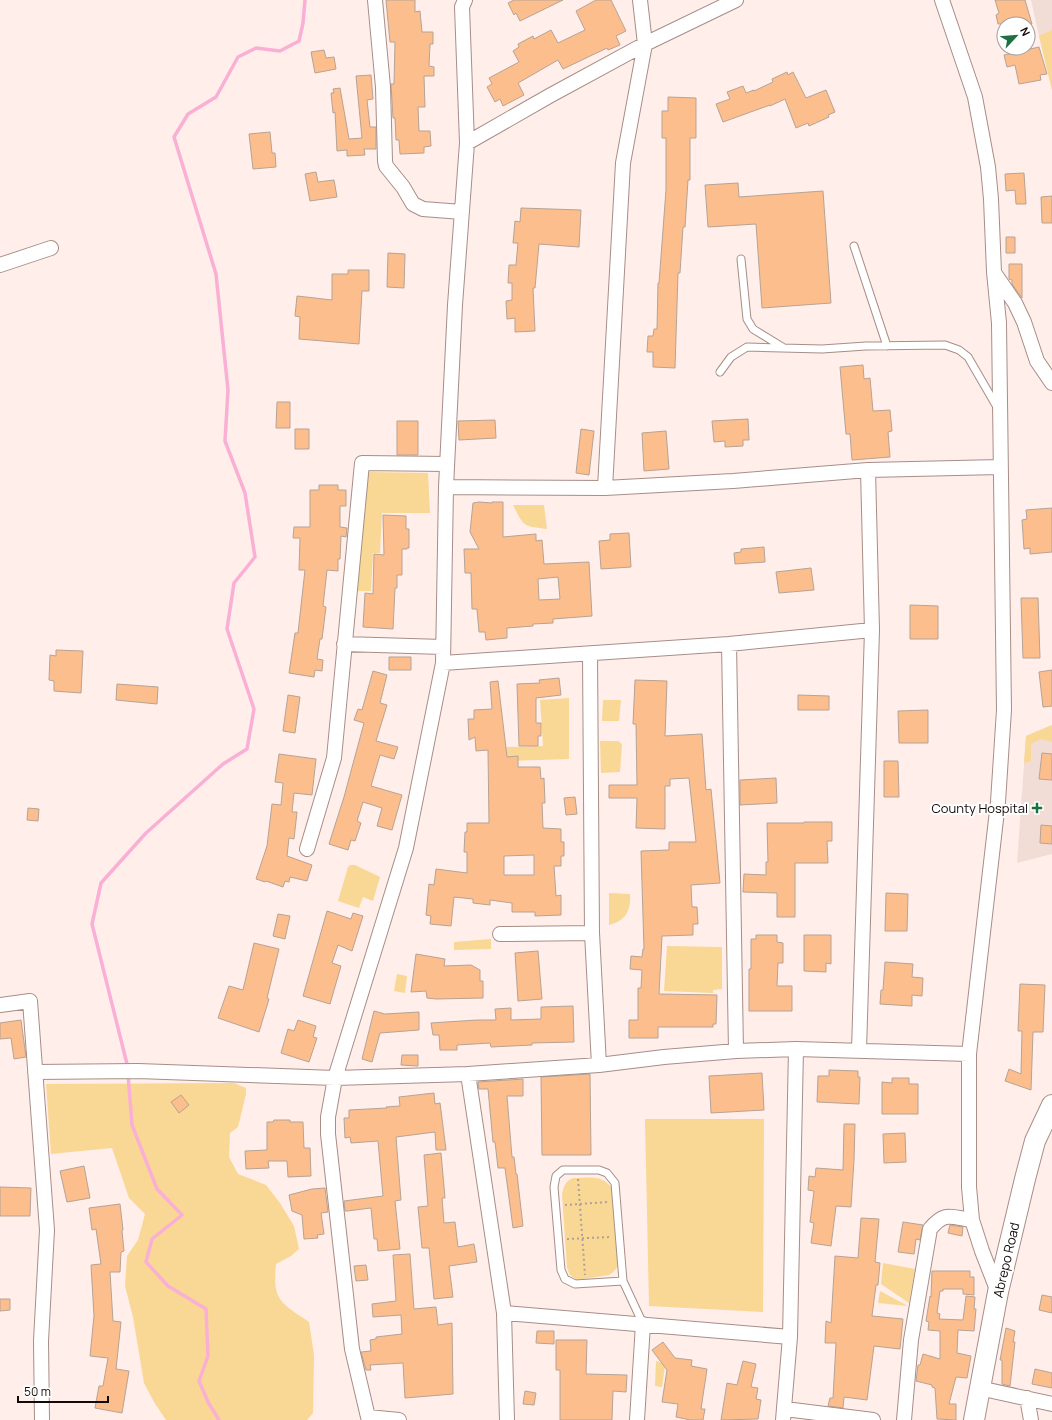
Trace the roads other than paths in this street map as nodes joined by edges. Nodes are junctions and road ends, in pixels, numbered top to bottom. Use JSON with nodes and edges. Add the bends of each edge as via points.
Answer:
{"nodes":[{"id":1,"x":375,"y":0,"type":"edge"},
{"id":2,"x":465,"y":0,"type":"edge"},
{"id":3,"x":640,"y":0,"type":"edge"},
{"id":4,"x":736,"y":0,"type":"edge"},
{"id":5,"x":942,"y":0,"type":"edge"},
{"id":6,"x":645,"y":44,"type":"junction"},
{"id":7,"x":467,"y":143,"type":"junction"},
{"id":8,"x":462,"y":212,"type":"junction"},
{"id":9,"x":854,"y":246,"type":"dead end"},
{"id":10,"x":51,"y":248,"type":"dead end"},
{"id":11,"x":740,"y":259,"type":"dead end"},
{"id":12,"x":0,"y":265,"type":"edge"},
{"id":13,"x":994,"y":272,"type":"junction"},
{"id":14,"x":887,"y":346,"type":"junction"},
{"id":15,"x":784,"y":348,"type":"junction"},
{"id":16,"x":720,"y":372,"type":"dead end"},
{"id":17,"x":1052,"y":383,"type":"edge"},
{"id":18,"x":999,"y":410,"type":"junction"},
{"id":19,"x":447,"y":464,"type":"junction"},
{"id":20,"x":1000,"y":466,"type":"junction"},
{"id":21,"x":868,"y":470,"type":"junction"},
{"id":22,"x":446,"y":487,"type":"junction"},
{"id":23,"x":605,"y":488,"type":"junction"},
{"id":24,"x":872,"y":630,"type":"junction"},
{"id":25,"x":344,"y":644,"type":"junction"},
{"id":26,"x":729,"y":644,"type":"junction"},
{"id":27,"x":443,"y":647,"type":"junction"},
{"id":28,"x":590,"y":654,"type":"junction"},
{"id":29,"x":443,"y":663,"type":"junction"},
{"id":30,"x":307,"y":849,"type":"dead end"},
{"id":31,"x":592,"y":933,"type":"junction"},
{"id":32,"x":500,"y":934,"type":"dead end"},
{"id":33,"x":0,"y":1005,"type":"edge"},
{"id":34,"x":796,"y":1049,"type":"junction"},
{"id":35,"x":860,"y":1050,"type":"junction"},
{"id":36,"x":736,"y":1051,"type":"junction"},
{"id":37,"x":969,"y":1054,"type":"junction"},
{"id":38,"x":599,"y":1065,"type":"junction"},
{"id":39,"x":35,"y":1072,"type":"junction"},
{"id":40,"x":468,"y":1074,"type":"junction"},
{"id":41,"x":335,"y":1078,"type":"junction"},
{"id":42,"x":1052,"y":1105,"type":"edge"},
{"id":43,"x":972,"y":1220,"type":"junction"},
{"id":44,"x":623,"y":1281,"type":"junction"},
{"id":45,"x":998,"y":1292,"type":"junction"},
{"id":46,"x":504,"y":1313,"type":"junction"},
{"id":47,"x":643,"y":1324,"type":"junction"},
{"id":48,"x":790,"y":1337,"type":"junction"},
{"id":49,"x":979,"y":1388,"type":"junction"},
{"id":50,"x":1027,"y":1398,"type":"junction"},
{"id":51,"x":1052,"y":1404,"type":"edge"},
{"id":52,"x":784,"y":1415,"type":"edge"},
{"id":53,"x":368,"y":1419,"type":"edge"},
{"id":54,"x":42,"y":1420,"type":"edge"},
{"id":55,"x":399,"y":1420,"type":"edge"},
{"id":56,"x":507,"y":1420,"type":"edge"},
{"id":57,"x":637,"y":1420,"type":"edge"},
{"id":58,"x":873,"y":1420,"type":"edge"},
{"id":59,"x":904,"y":1420,"type":"edge"},
{"id":60,"x":974,"y":1420,"type":"edge"},
{"id":61,"x":1031,"y":1420,"type":"edge"}],
"edges":[{"from":1,"to":8,"type":"street","via":[[383,88],[386,166],[413,204],[423,209]]},
{"from":2,"to":7,"type":"street","via":[[462,7]]},
{"from":3,"to":6,"type":"street"},
{"from":4,"to":6,"type":"street"},
{"from":5,"to":13,"type":"street","via":[[967,71],[988,166]]},
{"from":6,"to":7,"type":"street"},
{"from":6,"to":23,"type":"street","via":[[623,163]]},
{"from":7,"to":8,"type":"street"},
{"from":8,"to":19,"type":"street"},
{"from":9,"to":14,"type":"lane"},
{"from":10,"to":12,"type":"street"},
{"from":11,"to":15,"type":"lane","via":[[747,319],[753,329]]},
{"from":13,"to":17,"type":"street","via":[[1015,303],[1037,361]]},
{"from":13,"to":18,"type":"street","via":[[998,322]]},
{"from":14,"to":15,"type":"lane"},
{"from":14,"to":18,"type":"lane","via":[[945,344],[959,350],[968,357]]},
{"from":15,"to":16,"type":"lane","via":[[747,347],[731,357]]},
{"from":18,"to":20,"type":"street"},
{"from":19,"to":22,"type":"street"},
{"from":19,"to":25,"type":"street","via":[[362,463]]},
{"from":20,"to":21,"type":"street"},
{"from":20,"to":37,"type":"street","via":[[1004,710],[998,802]]},
{"from":21,"to":23,"type":"street"},
{"from":21,"to":24,"type":"street"},
{"from":22,"to":23,"type":"street"},
{"from":22,"to":27,"type":"street"},
{"from":24,"to":26,"type":"street"},
{"from":24,"to":35,"type":"street"},
{"from":25,"to":27,"type":"street"},
{"from":25,"to":30,"type":"street","via":[[334,758]]},
{"from":26,"to":28,"type":"street"},
{"from":26,"to":36,"type":"street"},
{"from":27,"to":29,"type":"street"},
{"from":28,"to":29,"type":"street"},
{"from":28,"to":31,"type":"street"},
{"from":29,"to":41,"type":"street","via":[[406,848]]},
{"from":31,"to":32,"type":"street"},
{"from":31,"to":38,"type":"street"},
{"from":33,"to":39,"type":"street","via":[[30,1001]]},
{"from":34,"to":35,"type":"street"},
{"from":34,"to":36,"type":"street"},
{"from":34,"to":48,"type":"street"},
{"from":35,"to":37,"type":"street"},
{"from":36,"to":38,"type":"street"},
{"from":37,"to":43,"type":"street","via":[[969,1187]]},
{"from":38,"to":40,"type":"street"},
{"from":39,"to":41,"type":"street","via":[[138,1071]]},
{"from":39,"to":54,"type":"street","via":[[47,1230],[41,1341]]},
{"from":40,"to":41,"type":"street"},
{"from":40,"to":46,"type":"street"},
{"from":41,"to":53,"type":"street","via":[[328,1117],[328,1134],[352,1348]]},
{"from":42,"to":45,"type":"main road","name":"Abrepo Road","via":[[1033,1148]]},
{"from":43,"to":45,"type":"street"},
{"from":43,"to":59,"type":"street","via":[[945,1216],[930,1229],[911,1340]]},
{"from":44,"to":44,"type":"lane","via":[[615,1183],[607,1173],[599,1170],[563,1170],[556,1176],[554,1187],[561,1270],[565,1279],[576,1284]]},
{"from":44,"to":47,"type":"lane"},
{"from":45,"to":49,"type":"main road","name":"Abrepo Road"},
{"from":46,"to":47,"type":"street"},
{"from":46,"to":56,"type":"street"},
{"from":47,"to":48,"type":"street"},
{"from":47,"to":57,"type":"street"},
{"from":48,"to":52,"type":"street"},
{"from":49,"to":50,"type":"street"},
{"from":49,"to":60,"type":"main road","name":"Abrepo Road"},
{"from":50,"to":51,"type":"street"},
{"from":50,"to":61,"type":"street"},
{"from":52,"to":58,"type":"street"},
{"from":53,"to":55,"type":"street"}]}
